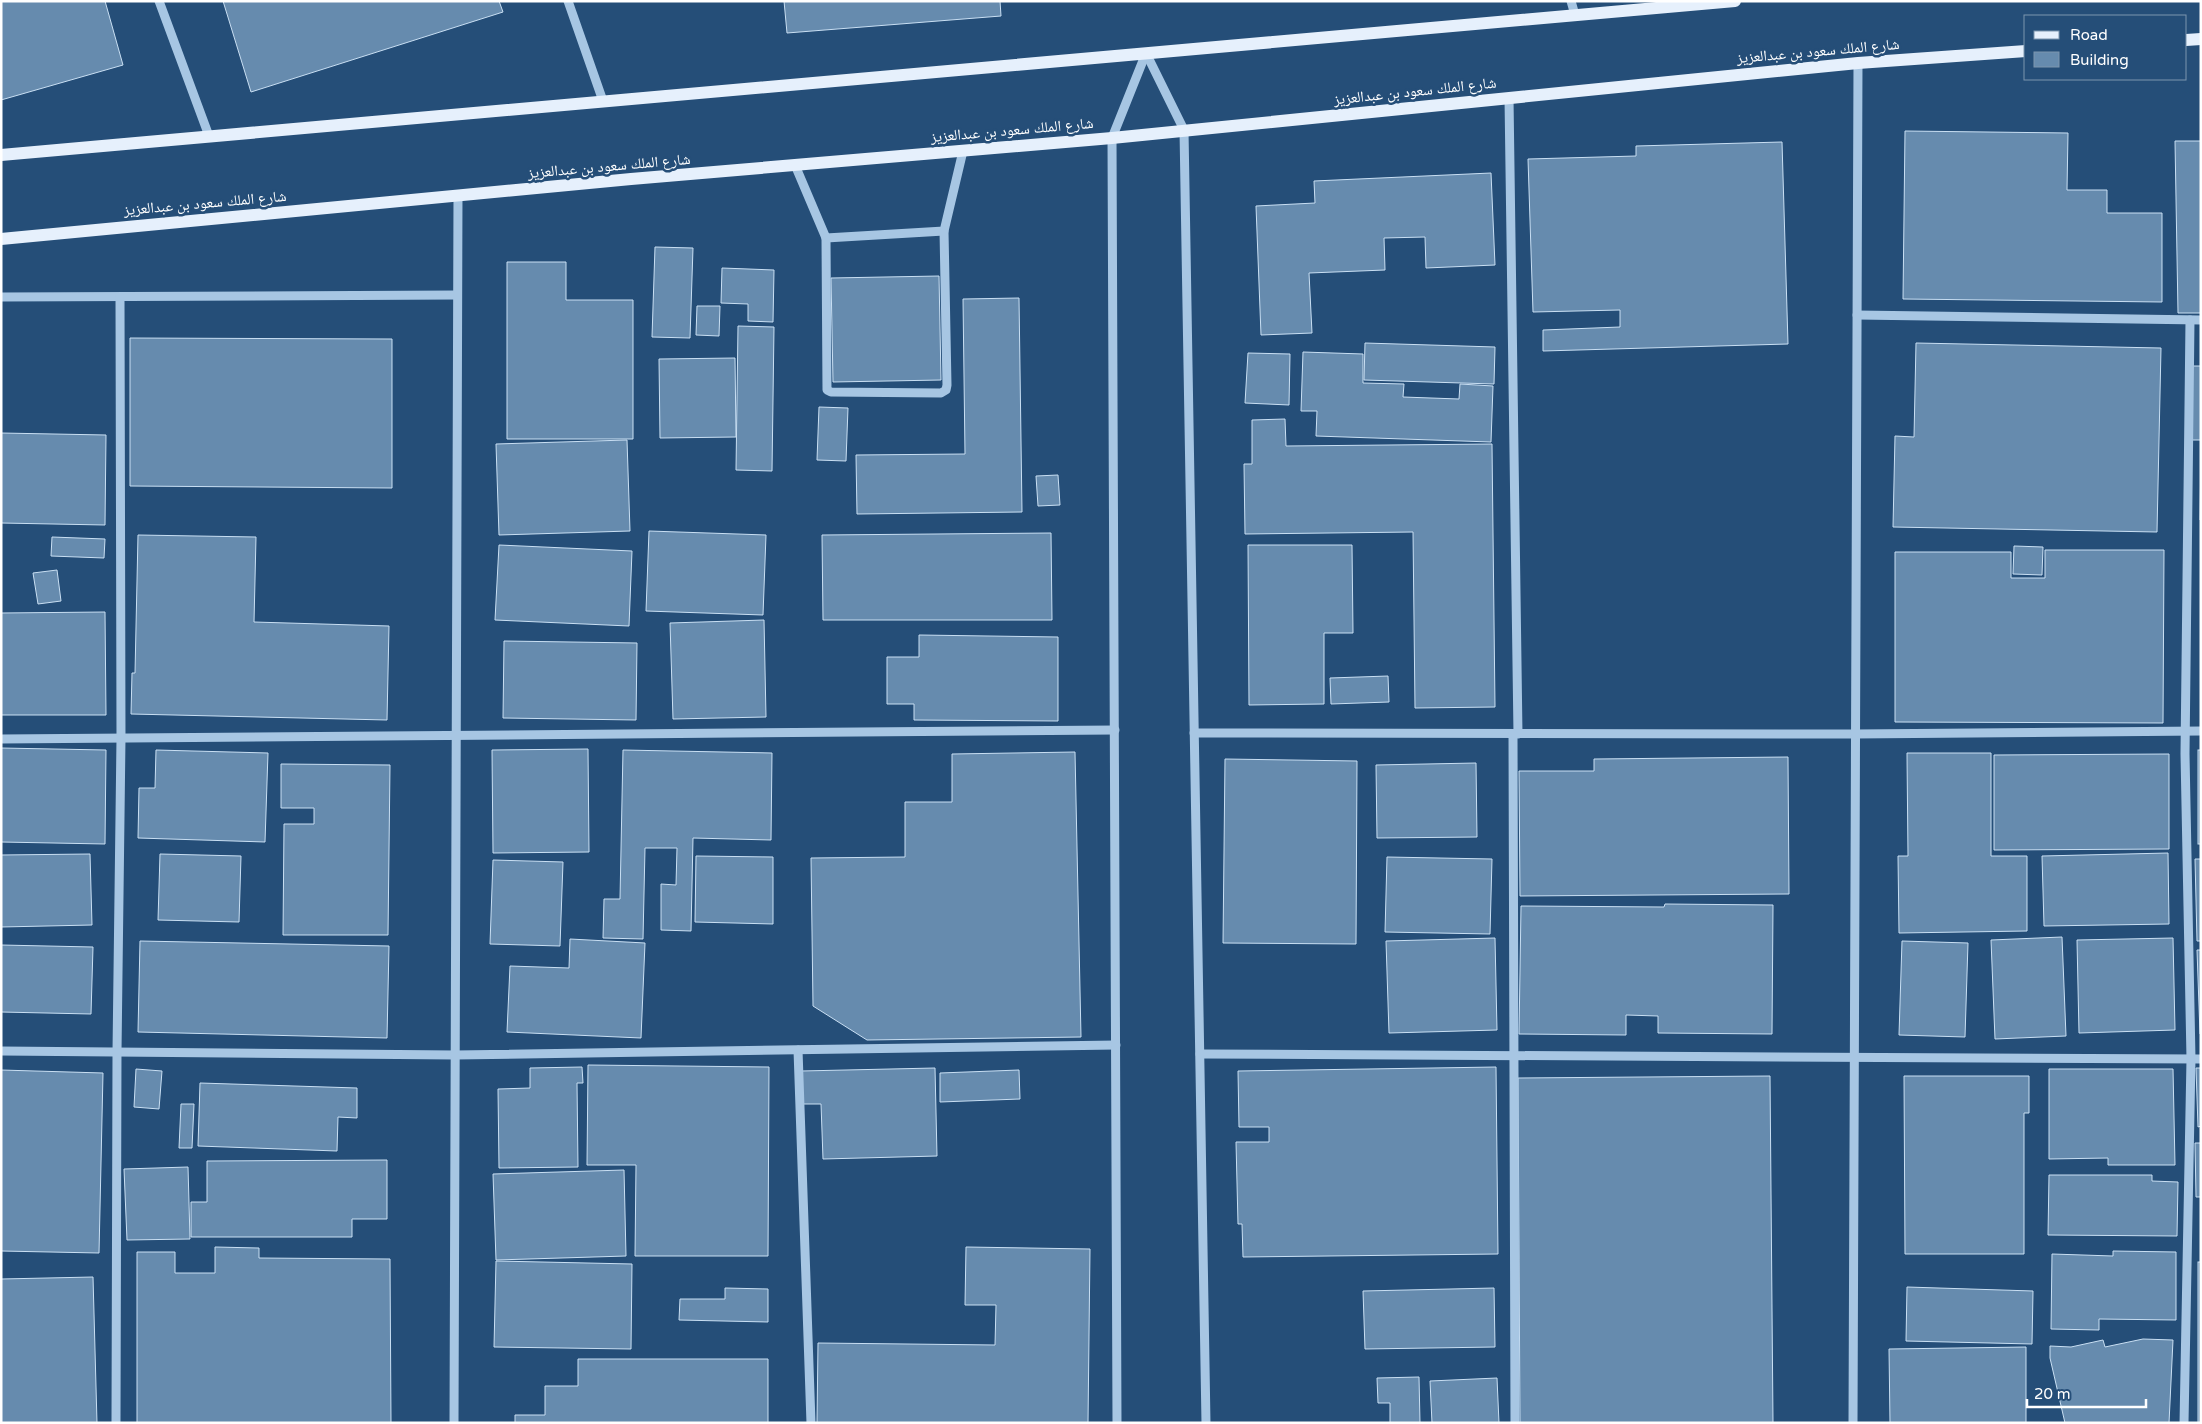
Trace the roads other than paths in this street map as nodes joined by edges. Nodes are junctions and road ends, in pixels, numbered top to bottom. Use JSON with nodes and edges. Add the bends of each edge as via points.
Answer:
{"nodes":[{"id":1,"x":159,"y":1,"type":"edge"},
{"id":2,"x":568,"y":1,"type":"edge"},
{"id":3,"x":1571,"y":1,"type":"edge"},
{"id":4,"x":1735,"y":1,"type":"edge"},
{"id":5,"x":1575,"y":15,"type":"junction"},
{"id":6,"x":2201,"y":39,"type":"edge"},
{"id":7,"x":2187,"y":40,"type":"edge"},
{"id":8,"x":2024,"y":51,"type":"edge"},
{"id":9,"x":1146,"y":53,"type":"junction"},
{"id":10,"x":1858,"y":63,"type":"junction"},
{"id":11,"x":1509,"y":98,"type":"junction"},
{"id":12,"x":603,"y":102,"type":"junction"},
{"id":13,"x":1184,"y":130,"type":"junction"},
{"id":14,"x":208,"y":136,"type":"junction"},
{"id":15,"x":1112,"y":138,"type":"junction"},
{"id":16,"x":963,"y":151,"type":"junction"},
{"id":17,"x":1,"y":155,"type":"edge"},
{"id":18,"x":795,"y":165,"type":"junction"},
{"id":19,"x":458,"y":196,"type":"junction"},
{"id":20,"x":944,"y":231,"type":"junction"},
{"id":21,"x":826,"y":238,"type":"junction"},
{"id":22,"x":1,"y":239,"type":"edge"},
{"id":23,"x":457,"y":295,"type":"junction"},
{"id":24,"x":1,"y":297,"type":"edge"},
{"id":25,"x":120,"y":297,"type":"junction"},
{"id":26,"x":1857,"y":315,"type":"junction"},
{"id":27,"x":2190,"y":320,"type":"junction"},
{"id":28,"x":2201,"y":320,"type":"edge"},
{"id":29,"x":1115,"y":730,"type":"junction"},
{"id":30,"x":2186,"y":730,"type":"junction"},
{"id":31,"x":2201,"y":731,"type":"edge"},
{"id":32,"x":1194,"y":733,"type":"junction"},
{"id":33,"x":1515,"y":734,"type":"junction"},
{"id":34,"x":1855,"y":734,"type":"junction"},
{"id":35,"x":456,"y":735,"type":"junction"},
{"id":36,"x":121,"y":738,"type":"junction"},
{"id":37,"x":1,"y":739,"type":"edge"},
{"id":38,"x":1116,"y":1046,"type":"junction"},
{"id":39,"x":798,"y":1050,"type":"junction"},
{"id":40,"x":1,"y":1051,"type":"edge"},
{"id":41,"x":116,"y":1052,"type":"junction"},
{"id":42,"x":1200,"y":1054,"type":"junction"},
{"id":43,"x":455,"y":1055,"type":"junction"},
{"id":44,"x":1515,"y":1055,"type":"junction"},
{"id":45,"x":1854,"y":1057,"type":"junction"},
{"id":46,"x":2191,"y":1059,"type":"junction"},
{"id":47,"x":2201,"y":1059,"type":"edge"},
{"id":48,"x":116,"y":1423,"type":"edge"},
{"id":49,"x":454,"y":1423,"type":"edge"},
{"id":50,"x":811,"y":1423,"type":"edge"},
{"id":51,"x":1117,"y":1423,"type":"edge"},
{"id":52,"x":1206,"y":1423,"type":"edge"},
{"id":53,"x":1515,"y":1423,"type":"edge"},
{"id":54,"x":1853,"y":1423,"type":"edge"},
{"id":55,"x":2184,"y":1423,"type":"edge"}],
"edges":[{"from":1,"to":14,"type":"street"},
{"from":2,"to":12,"type":"street"},
{"from":3,"to":5,"type":"street"},
{"from":4,"to":5,"type":"main road"},
{"from":5,"to":9,"type":"main road"},
{"from":6,"to":7,"type":"main road"},
{"from":8,"to":10,"type":"main road","name":"شارع الملك سعود بن عبدالعزيز"},
{"from":9,"to":12,"type":"main road"},
{"from":9,"to":13,"type":"street"},
{"from":9,"to":15,"type":"street"},
{"from":10,"to":11,"type":"main road","name":"شارع الملك سعود بن عبدالعزيز"},
{"from":10,"to":26,"type":"street"},
{"from":11,"to":13,"type":"main road","name":"شارع الملك سعود بن عبدالعزيز"},
{"from":11,"to":33,"type":"street"},
{"from":12,"to":14,"type":"main road"},
{"from":13,"to":15,"type":"main road","name":"شارع الملك سعود بن عبدالعزيز"},
{"from":13,"to":32,"type":"street"},
{"from":14,"to":17,"type":"main road"},
{"from":15,"to":16,"type":"main road","name":"شارع الملك سعود بن عبدالعزيز"},
{"from":15,"to":29,"type":"street"},
{"from":16,"to":18,"type":"main road","name":"شارع الملك سعود بن عبدالعزيز"},
{"from":16,"to":20,"type":"street"},
{"from":18,"to":19,"type":"main road","name":"شارع الملك سعود بن عبدالعزيز"},
{"from":18,"to":21,"type":"street"},
{"from":19,"to":22,"type":"main road","name":"شارع الملك سعود بن عبدالعزيز"},
{"from":19,"to":23,"type":"street"},
{"from":20,"to":21,"type":"street"},
{"from":20,"to":21,"type":"street","via":[[947,385],[941,393],[827,390]]},
{"from":23,"to":25,"type":"street"},
{"from":23,"to":35,"type":"street"},
{"from":24,"to":25,"type":"street"},
{"from":25,"to":36,"type":"street"},
{"from":26,"to":27,"type":"street"},
{"from":26,"to":34,"type":"street"},
{"from":27,"to":28,"type":"street"},
{"from":27,"to":30,"type":"street"},
{"from":29,"to":35,"type":"street"},
{"from":29,"to":38,"type":"street"},
{"from":30,"to":31,"type":"street"},
{"from":30,"to":34,"type":"street"},
{"from":30,"to":46,"type":"street"},
{"from":32,"to":33,"type":"street"},
{"from":32,"to":42,"type":"street"},
{"from":33,"to":34,"type":"street"},
{"from":33,"to":44,"type":"street"},
{"from":34,"to":45,"type":"street"},
{"from":35,"to":36,"type":"street"},
{"from":35,"to":43,"type":"street"},
{"from":36,"to":37,"type":"street"},
{"from":36,"to":41,"type":"street"},
{"from":38,"to":39,"type":"street"},
{"from":38,"to":51,"type":"street"},
{"from":39,"to":43,"type":"street"},
{"from":39,"to":50,"type":"street"},
{"from":40,"to":41,"type":"street"},
{"from":41,"to":43,"type":"street"},
{"from":41,"to":48,"type":"street"},
{"from":42,"to":44,"type":"street"},
{"from":42,"to":52,"type":"street"},
{"from":43,"to":49,"type":"street"},
{"from":44,"to":45,"type":"street"},
{"from":44,"to":53,"type":"street"},
{"from":45,"to":46,"type":"street"},
{"from":45,"to":54,"type":"street"},
{"from":46,"to":47,"type":"street"},
{"from":46,"to":55,"type":"street"}]}
